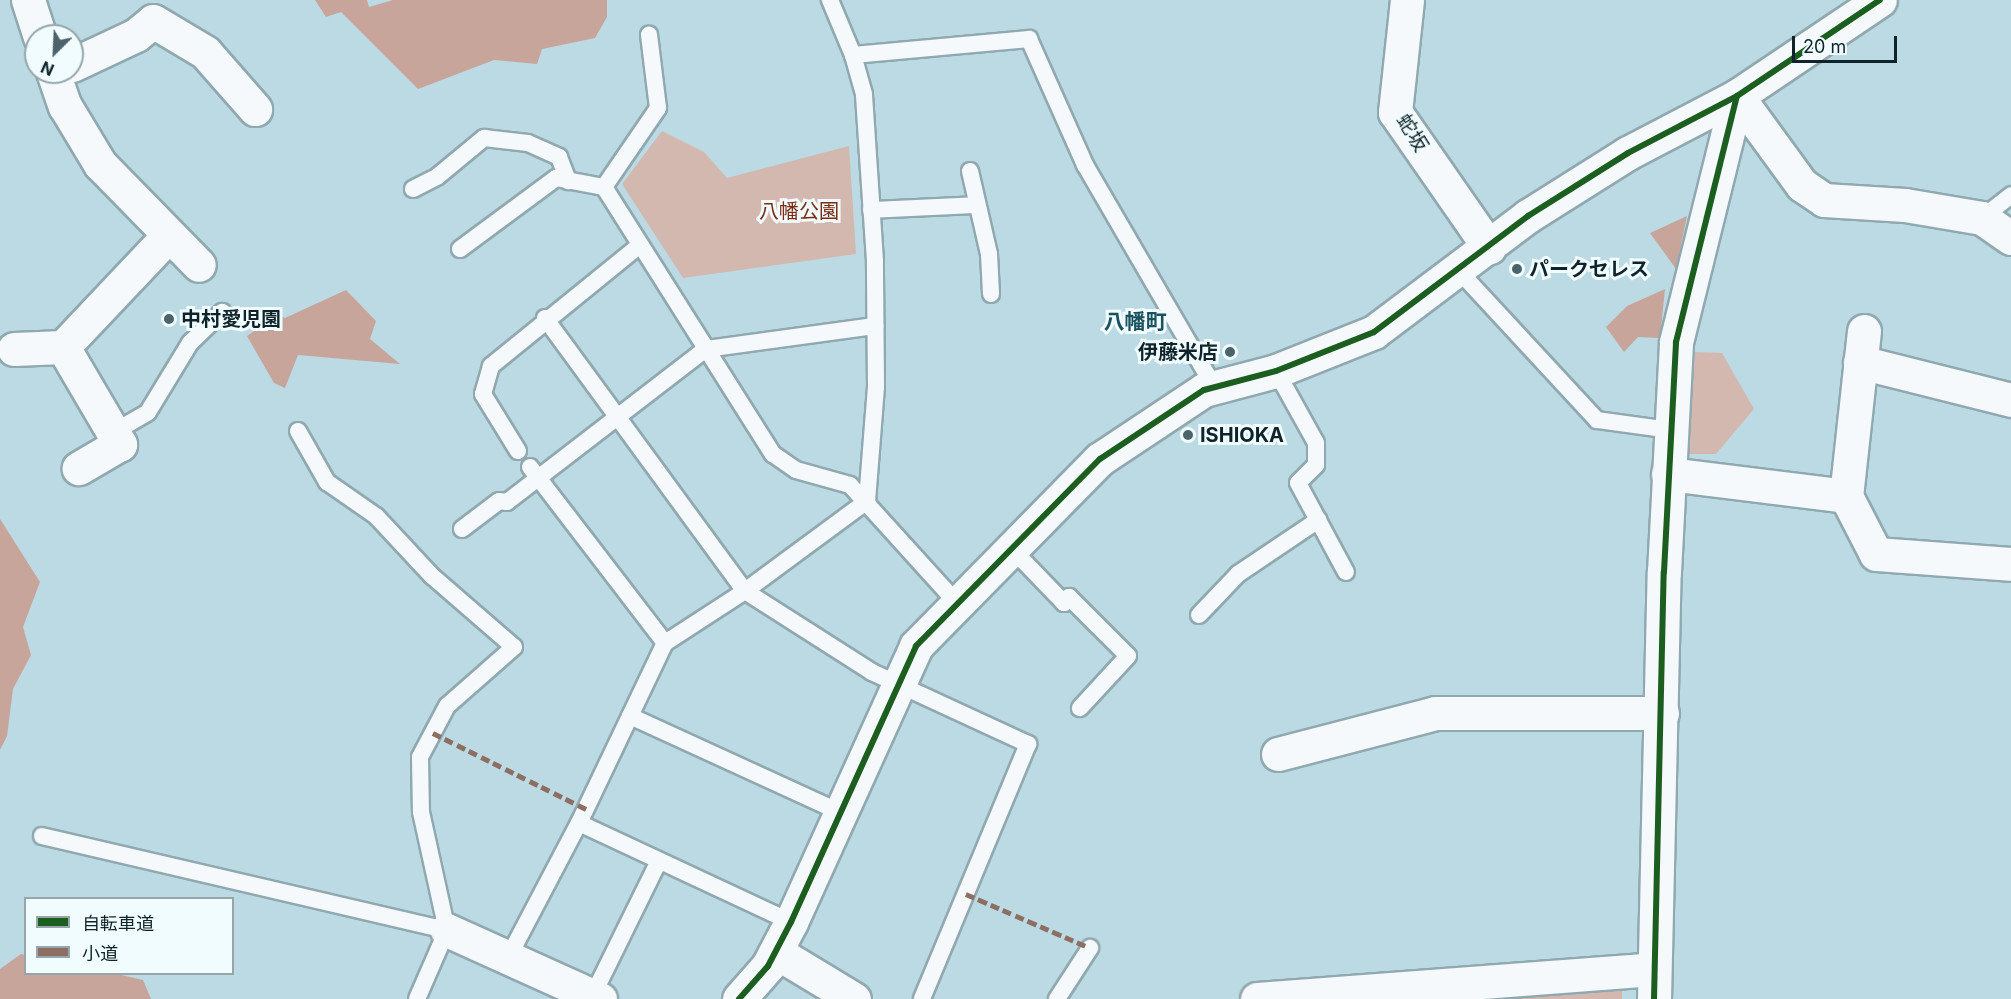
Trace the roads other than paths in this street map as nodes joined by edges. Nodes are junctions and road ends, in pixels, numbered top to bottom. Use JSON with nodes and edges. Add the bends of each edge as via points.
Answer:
{"nodes":[{"id":1,"x":28,"y":0,"type":"edge"},
{"id":2,"x":830,"y":0,"type":"edge"},
{"id":3,"x":1880,"y":0,"type":"edge"},
{"id":4,"x":1411,"y":5,"type":"edge"},
{"id":5,"x":36,"y":24,"type":"edge"},
{"id":6,"x":649,"y":35,"type":"dead end"},
{"id":7,"x":854,"y":55,"type":"junction"},
{"id":8,"x":84,"y":59,"type":"edge"},
{"id":9,"x":61,"y":84,"type":"edge"},
{"id":10,"x":1737,"y":96,"type":"junction"},
{"id":11,"x":255,"y":109,"type":"dead end"},
{"id":12,"x":970,"y":171,"type":"dead end"},
{"id":13,"x":568,"y":181,"type":"junction"},
{"id":14,"x":604,"y":188,"type":"junction"},
{"id":15,"x":413,"y":189,"type":"dead end"},
{"id":16,"x":2011,"y":195,"type":"edge"},
{"id":17,"x":977,"y":205,"type":"junction"},
{"id":18,"x":871,"y":210,"type":"junction"},
{"id":19,"x":1983,"y":218,"type":"junction"},
{"id":20,"x":170,"y":235,"type":"junction"},
{"id":21,"x":2011,"y":238,"type":"edge"},
{"id":22,"x":640,"y":245,"type":"junction"},
{"id":23,"x":1489,"y":247,"type":"junction"},
{"id":24,"x":460,"y":249,"type":"dead end"},
{"id":25,"x":199,"y":265,"type":"dead end"},
{"id":26,"x":1459,"y":271,"type":"junction"},
{"id":27,"x":991,"y":294,"type":"dead end"},
{"id":28,"x":222,"y":312,"type":"dead end"},
{"id":29,"x":545,"y":318,"type":"junction"},
{"id":30,"x":875,"y":326,"type":"junction"},
{"id":31,"x":63,"y":347,"type":"junction"},
{"id":32,"x":14,"y":349,"type":"dead end"},
{"id":33,"x":706,"y":349,"type":"junction"},
{"id":34,"x":1276,"y":371,"type":"junction"},
{"id":35,"x":1215,"y":388,"type":"junction"},
{"id":36,"x":2011,"y":400,"type":"edge"},
{"id":37,"x":617,"y":416,"type":"junction"},
{"id":38,"x":1670,"y":430,"type":"junction"},
{"id":39,"x":298,"y":431,"type":"dead end"},
{"id":40,"x":114,"y":432,"type":"junction"},
{"id":41,"x":518,"y":451,"type":"dead end"},
{"id":42,"x":78,"y":468,"type":"dead end"},
{"id":43,"x":534,"y":473,"type":"junction"},
{"id":44,"x":1668,"y":474,"type":"junction"},
{"id":45,"x":1846,"y":496,"type":"junction"},
{"id":46,"x":867,"y":501,"type":"junction"},
{"id":47,"x":1318,"y":520,"type":"junction"},
{"id":48,"x":462,"y":529,"type":"dead end"},
{"id":49,"x":1012,"y":549,"type":"junction"},
{"id":50,"x":2011,"y":564,"type":"edge"},
{"id":51,"x":1346,"y":572,"type":"dead end"},
{"id":52,"x":745,"y":591,"type":"junction"},
{"id":53,"x":957,"y":603,"type":"junction"},
{"id":54,"x":1199,"y":615,"type":"dead end"},
{"id":55,"x":665,"y":643,"type":"junction"},
{"id":56,"x":899,"y":686,"type":"junction"},
{"id":57,"x":1080,"y":708,"type":"dead end"},
{"id":58,"x":1662,"y":713,"type":"junction"},
{"id":59,"x":630,"y":716,"type":"junction"},
{"id":60,"x":1278,"y":754,"type":"dead end"},
{"id":61,"x":842,"y":813,"type":"junction"},
{"id":62,"x":579,"y":824,"type":"junction"},
{"id":63,"x":42,"y":836,"type":"dead end"},
{"id":64,"x":658,"y":861,"type":"junction"},
{"id":65,"x":791,"y":922,"type":"junction"},
{"id":66,"x":447,"y":930,"type":"junction"},
{"id":67,"x":1090,"y":948,"type":"dead end"},
{"id":68,"x":776,"y":952,"type":"junction"},
{"id":69,"x":508,"y":958,"type":"junction"},
{"id":70,"x":1654,"y":984,"type":"edge"},
{"id":71,"x":595,"y":998,"type":"edge"},
{"id":72,"x":417,"y":999,"type":"edge"},
{"id":73,"x":739,"y":999,"type":"edge"},
{"id":74,"x":854,"y":999,"type":"edge"},
{"id":75,"x":922,"y":999,"type":"edge"},
{"id":76,"x":1057,"y":999,"type":"edge"},
{"id":77,"x":1257,"y":999,"type":"edge"}],
"edges":[{"from":1,"to":5,"type":"street"},
{"from":2,"to":7,"type":"lane"},
{"from":3,"to":10,"type":"street"},
{"from":4,"to":23,"type":"street","name":"蛇坂","via":[[1395,112]]},
{"from":6,"to":14,"type":"lane","via":[[658,108]]},
{"from":7,"to":18,"type":"lane","via":[[864,94]]},
{"from":7,"to":35,"type":"lane","via":[[1029,39],[1085,165]]},
{"from":8,"to":11,"type":"street","via":[[136,35],[153,21],[205,51]]},
{"from":9,"to":20,"type":"street","via":[[64,106],[100,164]]},
{"from":10,"to":19,"type":"street","via":[[1802,185],[1824,200],[1905,206]]},
{"from":10,"to":23,"type":"street","via":[[1628,153],[1528,216]]},
{"from":10,"to":38,"type":"street","via":[[1676,342]]},
{"from":12,"to":17,"type":"lane"},
{"from":13,"to":14,"type":"lane"},
{"from":13,"to":15,"type":"lane","via":[[560,157],[528,143],[484,138],[438,176]]},
{"from":13,"to":24,"type":"lane","via":[[556,178]]},
{"from":14,"to":22,"type":"lane"},
{"from":16,"to":19,"type":"lane"},
{"from":17,"to":18,"type":"lane"},
{"from":17,"to":27,"type":"lane","via":[[989,254]]},
{"from":18,"to":30,"type":"lane"},
{"from":19,"to":21,"type":"street"},
{"from":20,"to":25,"type":"street"},
{"from":20,"to":31,"type":"street"},
{"from":22,"to":29,"type":"lane"},
{"from":22,"to":33,"type":"lane"},
{"from":23,"to":26,"type":"street"},
{"from":26,"to":34,"type":"street","via":[[1374,332]]},
{"from":26,"to":38,"type":"lane","via":[[1597,420]]},
{"from":28,"to":40,"type":"lane","via":[[190,343],[148,412]]},
{"from":29,"to":37,"type":"lane"},
{"from":29,"to":41,"type":"lane","via":[[491,366],[483,394]]},
{"from":30,"to":33,"type":"lane"},
{"from":30,"to":46,"type":"lane","via":[[876,387]]},
{"from":31,"to":32,"type":"street"},
{"from":31,"to":40,"type":"street"},
{"from":33,"to":37,"type":"lane"},
{"from":33,"to":46,"type":"lane","via":[[774,454],[796,470],[850,485]]},
{"from":34,"to":35,"type":"street"},
{"from":34,"to":47,"type":"lane","via":[[1316,443],[1316,465],[1298,483]]},
{"from":35,"to":49,"type":"street","via":[[1204,390],[1100,459]]},
{"from":36,"to":45,"type":"street","via":[[1862,346]]},
{"from":37,"to":43,"type":"lane"},
{"from":37,"to":52,"type":"lane"},
{"from":38,"to":44,"type":"street"},
{"from":39,"to":66,"type":"lane","via":[[327,482],[376,516],[432,576],[514,647],[447,706],[420,757],[422,812]]},
{"from":40,"to":42,"type":"street","via":[[120,444]]},
{"from":43,"to":48,"type":"lane","via":[[507,502],[499,501]]},
{"from":43,"to":55,"type":"lane"},
{"from":44,"to":45,"type":"street"},
{"from":44,"to":58,"type":"street"},
{"from":45,"to":50,"type":"street","via":[[1876,554]]},
{"from":46,"to":52,"type":"lane"},
{"from":46,"to":53,"type":"lane"},
{"from":47,"to":51,"type":"lane"},
{"from":47,"to":54,"type":"lane","via":[[1238,574]]},
{"from":49,"to":53,"type":"street"},
{"from":49,"to":57,"type":"lane","via":[[1064,603],[1069,597],[1128,656]]},
{"from":52,"to":55,"type":"lane"},
{"from":52,"to":56,"type":"lane"},
{"from":53,"to":56,"type":"street","via":[[916,646]]},
{"from":55,"to":59,"type":"lane"},
{"from":56,"to":61,"type":"street"},
{"from":56,"to":75,"type":"lane","via":[[1028,744]]},
{"from":58,"to":60,"type":"street","via":[[1435,713]]},
{"from":58,"to":70,"type":"street"},
{"from":59,"to":61,"type":"lane"},
{"from":59,"to":62,"type":"lane"},
{"from":61,"to":65,"type":"street"},
{"from":62,"to":64,"type":"lane"},
{"from":62,"to":69,"type":"lane"},
{"from":63,"to":66,"type":"lane"},
{"from":64,"to":65,"type":"lane"},
{"from":64,"to":71,"type":"lane"},
{"from":65,"to":68,"type":"street"},
{"from":66,"to":69,"type":"street"},
{"from":66,"to":72,"type":"lane"},
{"from":67,"to":76,"type":"lane"},
{"from":68,"to":73,"type":"street"},
{"from":68,"to":74,"type":"street"},
{"from":69,"to":71,"type":"street"},
{"from":70,"to":77,"type":"street"}]}
